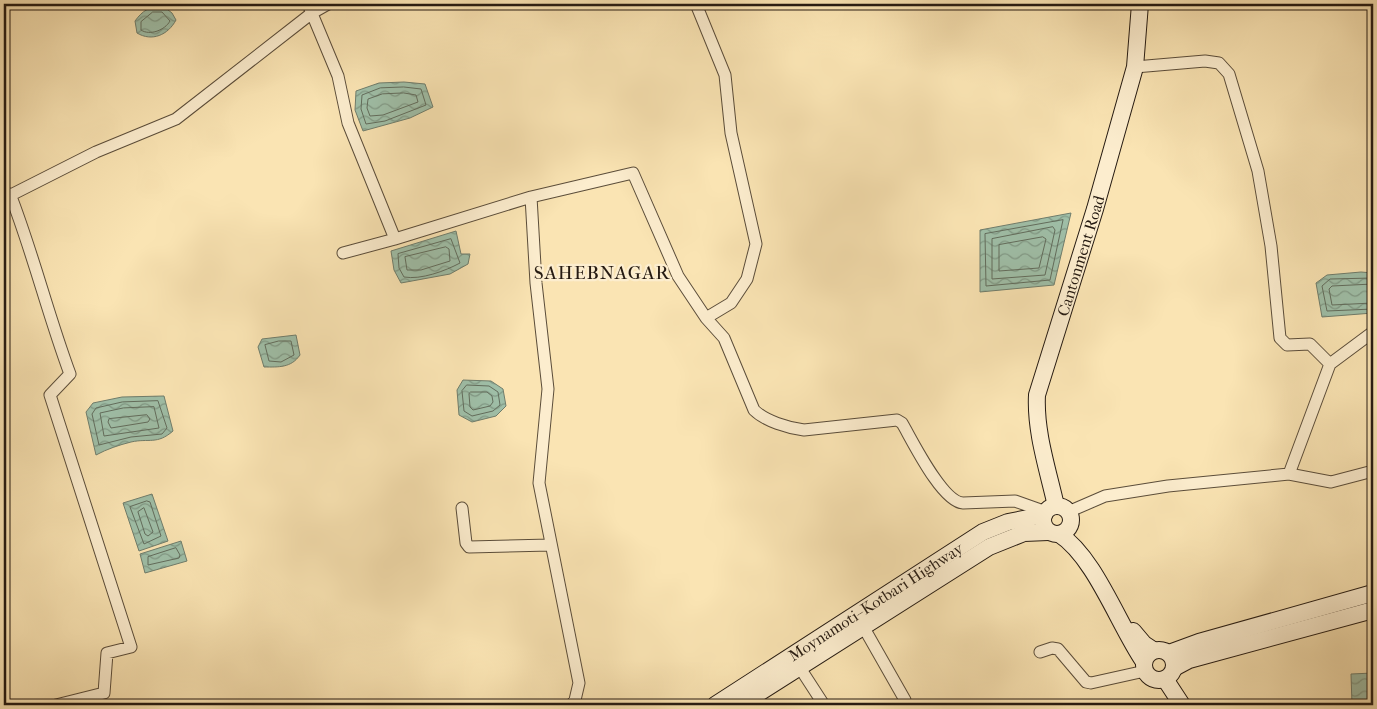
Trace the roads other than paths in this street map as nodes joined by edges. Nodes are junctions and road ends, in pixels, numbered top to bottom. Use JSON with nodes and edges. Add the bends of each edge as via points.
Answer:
{"nodes":[{"id":1,"x":328,"y":4,"type":"edge"},
{"id":2,"x":696,"y":4,"type":"edge"},
{"id":3,"x":1140,"y":4,"type":"edge"},
{"id":4,"x":310,"y":8,"type":"edge"},
{"id":5,"x":1135,"y":67,"type":"junction"},
{"id":6,"x":7,"y":197,"type":"edge"},
{"id":7,"x":531,"y":197,"type":"junction"},
{"id":8,"x":395,"y":239,"type":"junction"},
{"id":9,"x":343,"y":253,"type":"dead end"},
{"id":10,"x":706,"y":318,"type":"junction"},
{"id":11,"x":1373,"y":332,"type":"edge"},
{"id":12,"x":1330,"y":364,"type":"junction"},
{"id":13,"x":1373,"y":471,"type":"edge"},
{"id":14,"x":1289,"y":474,"type":"junction"},
{"id":15,"x":462,"y":508,"type":"dead end"},
{"id":16,"x":1056,"y":520,"type":"junction"},
{"id":17,"x":550,"y":545,"type":"junction"},
{"id":18,"x":1373,"y":593,"type":"edge"},
{"id":19,"x":1373,"y":610,"type":"edge"},
{"id":20,"x":864,"y":628,"type":"junction"},
{"id":21,"x":1040,"y":652,"type":"dead end"},
{"id":22,"x":1158,"y":664,"type":"junction"},
{"id":23,"x":800,"y":668,"type":"junction"},
{"id":24,"x":56,"y":705,"type":"edge"},
{"id":25,"x":571,"y":705,"type":"edge"},
{"id":26,"x":715,"y":705,"type":"edge"},
{"id":27,"x":740,"y":705,"type":"edge"},
{"id":28,"x":824,"y":705,"type":"edge"},
{"id":29,"x":906,"y":705,"type":"edge"},
{"id":30,"x":1182,"y":705,"type":"edge"}],
"edges":[{"from":1,"to":4,"type":"street"},
{"from":2,"to":10,"type":"street","via":[[725,75],[731,133],[756,244],[747,279],[730,303]]},
{"from":3,"to":5,"type":"main road","name":"Cantonment Road"},
{"from":4,"to":6,"type":"street","via":[[176,119],[96,152]]},
{"from":4,"to":8,"type":"street","via":[[338,76],[348,124]]},
{"from":5,"to":12,"type":"street","via":[[1204,61],[1219,63],[1230,74],[1258,171],[1271,246],[1280,338],[1287,345],[1310,344]]},
{"from":5,"to":16,"type":"main road","name":"Cantonment Road","via":[[1037,395],[1036,409]]},
{"from":6,"to":24,"type":"street","via":[[28,242],[47,310],[70,374],[50,395],[131,647],[107,654],[104,693]]},
{"from":7,"to":8,"type":"street"},
{"from":7,"to":10,"type":"street","via":[[633,173],[678,276]]},
{"from":7,"to":17,"type":"street","via":[[536,283],[548,389],[539,483]]},
{"from":8,"to":9,"type":"street"},
{"from":10,"to":16,"type":"street","via":[[724,338],[759,415],[804,430],[897,420],[902,423],[926,468],[955,501],[1016,501]]},
{"from":11,"to":12,"type":"street"},
{"from":12,"to":14,"type":"street"},
{"from":13,"to":14,"type":"street","via":[[1331,482]]},
{"from":14,"to":16,"type":"street","via":[[1105,496]]},
{"from":15,"to":17,"type":"street","via":[[469,547]]},
{"from":16,"to":20,"type":"main road","name":"Moynamoti–Kotbari Highway","via":[[989,547]]},
{"from":16,"to":22,"type":"main road"},
{"from":16,"to":26,"type":"main road","name":"Moynamoti–Kotbari Highway","via":[[1008,522],[983,532]]},
{"from":17,"to":25,"type":"street","via":[[579,683]]},
{"from":18,"to":22,"type":"main road","via":[[1199,642]]},
{"from":19,"to":22,"type":"main road","via":[[1189,660]]},
{"from":20,"to":23,"type":"main road","name":"Moynamoti–Kotbari Highway"},
{"from":20,"to":29,"type":"street"},
{"from":21,"to":22,"type":"street","via":[[1058,649],[1086,682],[1091,683]]},
{"from":22,"to":30,"type":"main road"},
{"from":23,"to":27,"type":"main road","name":"Moynamoti–Kotbari Highway"},
{"from":23,"to":28,"type":"street"}]}
